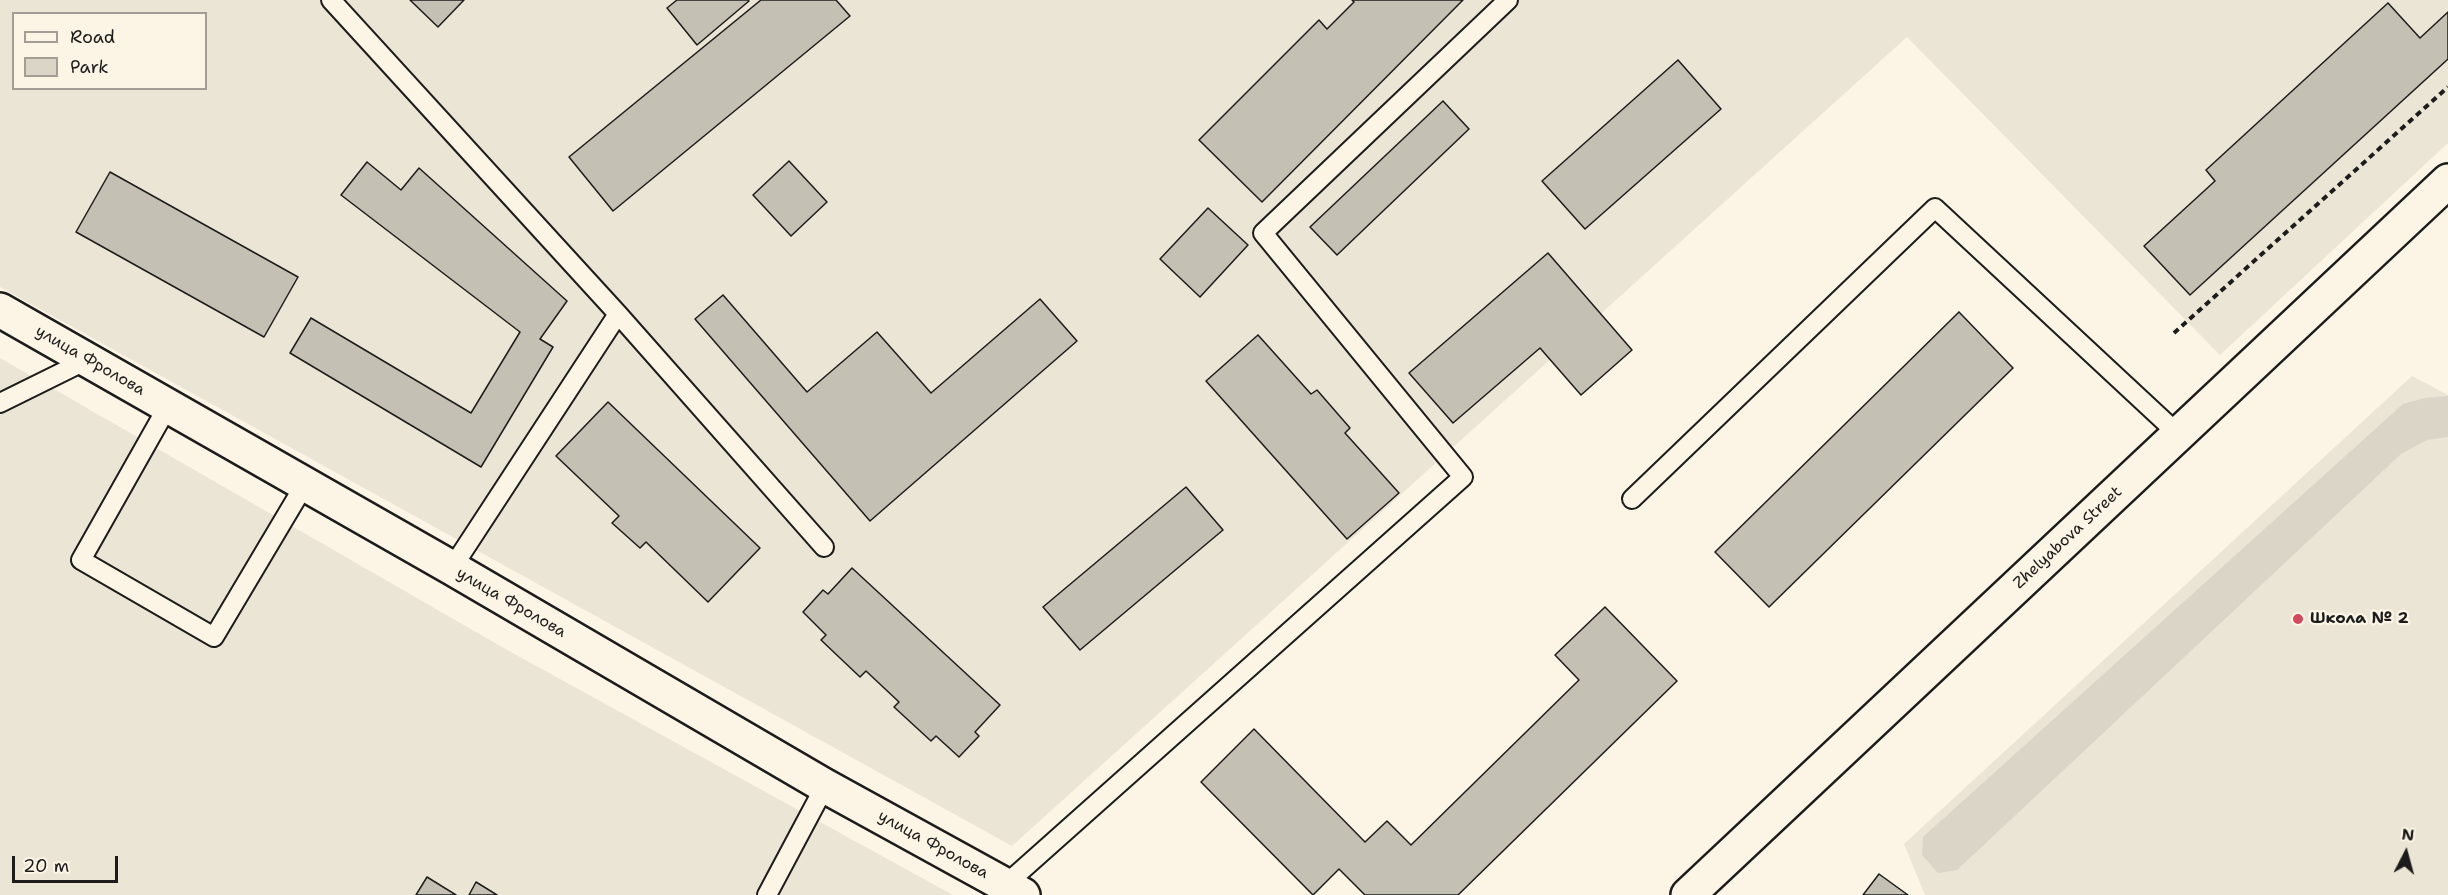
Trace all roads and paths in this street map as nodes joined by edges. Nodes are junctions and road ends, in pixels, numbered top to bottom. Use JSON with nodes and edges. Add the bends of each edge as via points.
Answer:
{"nodes":[{"id":1,"x":331,"y":0,"type":"edge"},
{"id":2,"x":1508,"y":0,"type":"edge"},
{"id":3,"x":2448,"y":87,"type":"edge"},
{"id":4,"x":2448,"y":181,"type":"edge"},
{"id":5,"x":0,"y":310,"type":"edge"},
{"id":6,"x":618,"y":314,"type":"junction"},
{"id":7,"x":2174,"y":333,"type":"dead end"},
{"id":8,"x":87,"y":360,"type":"junction"},
{"id":9,"x":0,"y":404,"type":"edge"},
{"id":10,"x":168,"y":406,"type":"junction"},
{"id":11,"x":2178,"y":434,"type":"junction"},
{"id":12,"x":304,"y":484,"type":"junction"},
{"id":13,"x":1632,"y":499,"type":"dead end"},
{"id":14,"x":824,"y":547,"type":"dead end"},
{"id":15,"x":452,"y":568,"type":"junction"},
{"id":16,"x":825,"y":786,"type":"junction"},
{"id":17,"x":1014,"y":890,"type":"edge"},
{"id":18,"x":767,"y":895,"type":"edge"},
{"id":19,"x":1688,"y":895,"type":"edge"}],
"edges":[{"from":1,"to":6,"type":"lane"},
{"from":2,"to":17,"type":"lane","via":[[1263,233],[1463,477]]},
{"from":3,"to":7,"type":"path"},
{"from":4,"to":11,"type":"street","name":"Zhelyabova Street"},
{"from":5,"to":8,"type":"street","name":"улица Фролова"},
{"from":6,"to":14,"type":"lane"},
{"from":6,"to":15,"type":"lane"},
{"from":8,"to":9,"type":"lane"},
{"from":8,"to":10,"type":"street","name":"улица Фролова"},
{"from":10,"to":12,"type":"street","name":"улица Фролова"},
{"from":10,"to":12,"type":"lane","via":[[81,560],[214,637]]},
{"from":11,"to":13,"type":"lane","via":[[1935,208]]},
{"from":11,"to":19,"type":"street","name":"Zhelyabova Street"},
{"from":12,"to":15,"type":"street","name":"улица Фролова"},
{"from":15,"to":16,"type":"street","name":"улица Фролова"},
{"from":16,"to":17,"type":"street","name":"улица Фролова"},
{"from":16,"to":18,"type":"lane"}]}
